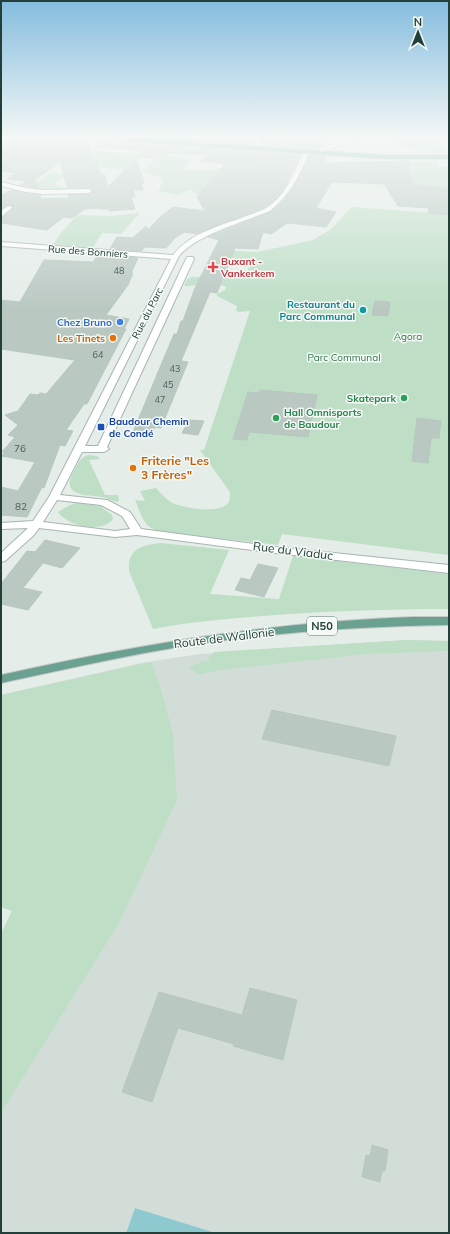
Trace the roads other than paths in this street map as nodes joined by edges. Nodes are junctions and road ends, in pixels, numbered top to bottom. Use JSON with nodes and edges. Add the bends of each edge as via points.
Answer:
{"nodes":[{"id":1,"x":283,"y":195,"type":"edge"},
{"id":2,"x":10,"y":207,"type":"dead end"},
{"id":3,"x":1,"y":215,"type":"edge"},
{"id":4,"x":1,"y":244,"type":"edge"},
{"id":5,"x":175,"y":257,"type":"junction"},
{"id":6,"x":190,"y":258,"type":"dead end"},
{"id":7,"x":77,"y":449,"type":"junction"},
{"id":8,"x":54,"y":497,"type":"junction"},
{"id":9,"x":37,"y":524,"type":"junction"},
{"id":10,"x":1,"y":526,"type":"edge"},
{"id":11,"x":137,"y":532,"type":"junction"},
{"id":12,"x":1,"y":559,"type":"edge"},
{"id":13,"x":449,"y":569,"type":"edge"},
{"id":14,"x":449,"y":621,"type":"edge"},
{"id":15,"x":1,"y":679,"type":"edge"}],
"edges":[{"from":1,"to":5,"type":"street","name":"Rue du Parc","via":[[268,210],[194,239]]},
{"from":2,"to":3,"type":"street"},
{"from":4,"to":5,"type":"street","name":"Rue des Bonniers"},
{"from":5,"to":7,"type":"street","name":"Rue du Parc"},
{"from":6,"to":7,"type":"street","name":"Rue du Parc","via":[[102,447],[104,450]]},
{"from":7,"to":8,"type":"street","name":"Rue du Parc"},
{"from":8,"to":9,"type":"street","name":"Rue du Parc"},
{"from":8,"to":11,"type":"street","via":[[103,502],[126,514]]},
{"from":9,"to":10,"type":"street","name":"Rue du Viaduc"},
{"from":9,"to":11,"type":"street","name":"Rue du Viaduc","via":[[115,534]]},
{"from":9,"to":12,"type":"street","name":"Rue du Parc"},
{"from":11,"to":13,"type":"street","name":"Rue du Viaduc"},
{"from":14,"to":15,"type":"main road","name":"Route de Wallonie","number":"N50","via":[[361,623],[271,631],[127,652]]}]}
